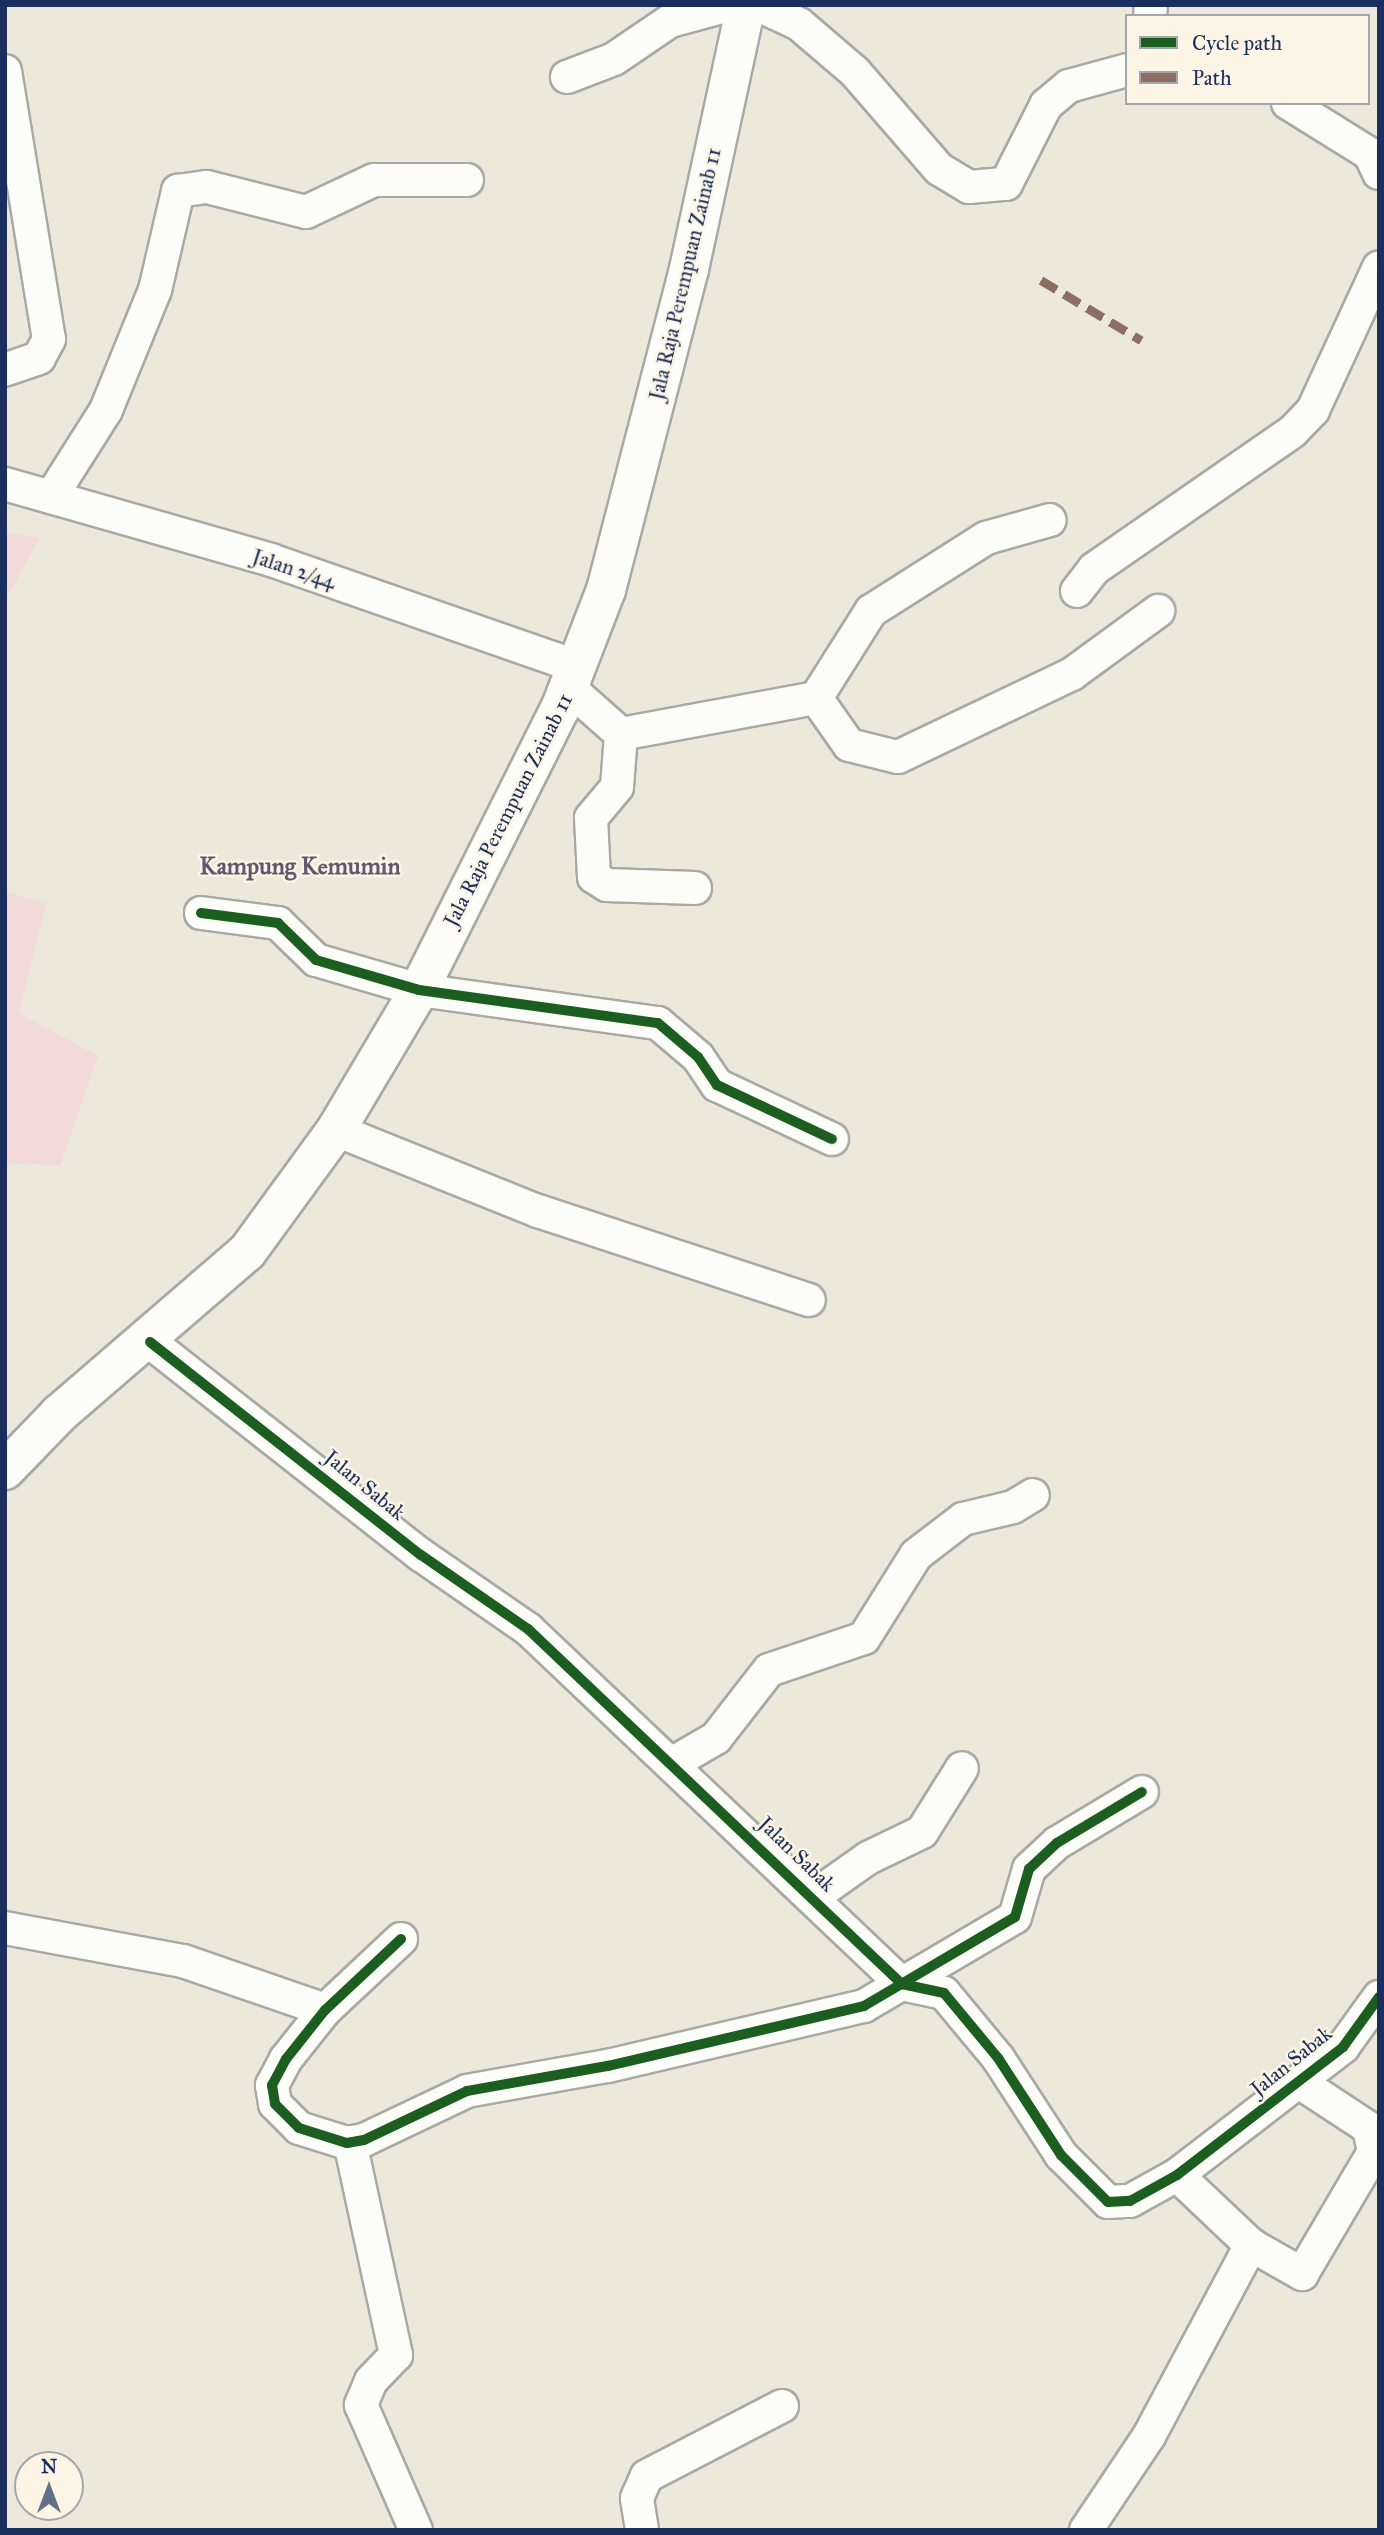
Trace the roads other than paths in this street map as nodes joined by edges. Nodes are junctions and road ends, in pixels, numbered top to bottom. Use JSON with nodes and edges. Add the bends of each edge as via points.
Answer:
{"nodes":[{"id":1,"x":729,"y":5,"type":"edge"},
{"id":2,"x":746,"y":5,"type":"edge"},
{"id":3,"x":758,"y":5,"type":"edge"},
{"id":4,"x":5,"y":71,"type":"edge"},
{"id":5,"x":1125,"y":71,"type":"edge"},
{"id":6,"x":567,"y":77,"type":"dead end"},
{"id":7,"x":1291,"y":105,"type":"edge"},
{"id":8,"x":1376,"y":156,"type":"edge"},
{"id":9,"x":467,"y":180,"type":"dead end"},
{"id":10,"x":1379,"y":267,"type":"edge"},
{"id":11,"x":5,"y":370,"type":"edge"},
{"id":12,"x":5,"y":484,"type":"edge"},
{"id":13,"x":51,"y":497,"type":"junction"},
{"id":14,"x":1050,"y":520,"type":"dead end"},
{"id":15,"x":1077,"y":591,"type":"dead end"},
{"id":16,"x":1158,"y":611,"type":"dead end"},
{"id":17,"x":574,"y":678,"type":"junction"},
{"id":18,"x":816,"y":698,"type":"junction"},
{"id":19,"x":621,"y":734,"type":"junction"},
{"id":20,"x":695,"y":888,"type":"dead end"},
{"id":21,"x":201,"y":913,"type":"dead end"},
{"id":22,"x":419,"y":990,"type":"junction"},
{"id":23,"x":336,"y":1130,"type":"junction"},
{"id":24,"x":832,"y":1139,"type":"dead end"},
{"id":25,"x":809,"y":1300,"type":"dead end"},
{"id":26,"x":150,"y":1342,"type":"junction"},
{"id":27,"x":5,"y":1471,"type":"edge"},
{"id":28,"x":1033,"y":1495,"type":"dead end"},
{"id":29,"x":673,"y":1763,"type":"junction"},
{"id":30,"x":962,"y":1768,"type":"dead end"},
{"id":31,"x":1142,"y":1792,"type":"dead end"},
{"id":32,"x":813,"y":1897,"type":"junction"},
{"id":33,"x":5,"y":1928,"type":"edge"},
{"id":34,"x":401,"y":1938,"type":"dead end"},
{"id":35,"x":902,"y":1984,"type":"junction"},
{"id":36,"x":1379,"y":1997,"type":"edge"},
{"id":37,"x":325,"y":2010,"type":"junction"},
{"id":38,"x":1299,"y":2082,"type":"junction"},
{"id":39,"x":351,"y":2142,"type":"junction"},
{"id":40,"x":1177,"y":2175,"type":"junction"},
{"id":41,"x":1251,"y":2245,"type":"junction"},
{"id":42,"x":782,"y":2406,"type":"dead end"},
{"id":43,"x":416,"y":2530,"type":"edge"},
{"id":44,"x":642,"y":2530,"type":"edge"},
{"id":45,"x":1086,"y":2530,"type":"edge"}],
"edges":[{"from":1,"to":6,"type":"street","via":[[670,21],[614,60]]},
{"from":2,"to":17,"type":"main road","name":"Jala Raja Perempuan Zainab 11","via":[[689,268],[609,578]]},
{"from":3,"to":5,"type":"street","via":[[799,24],[855,72],[939,169],[969,187],[1006,184],[1057,94]]},
{"from":4,"to":11,"type":"street","via":[[48,340],[39,358]]},
{"from":7,"to":8,"type":"street"},
{"from":9,"to":13,"type":"street","via":[[374,180],[306,212],[207,187],[178,191],[155,290],[106,410]]},
{"from":10,"to":15,"type":"street","via":[[1313,410],[1300,424],[1094,569]]},
{"from":12,"to":13,"type":"street","name":"Jalan 2/44"},
{"from":13,"to":17,"type":"street","name":"Jalan 2/44","via":[[271,560]]},
{"from":14,"to":18,"type":"street","via":[[986,538],[871,611]]},
{"from":16,"to":18,"type":"street","via":[[1072,674],[898,757],[849,745]]},
{"from":17,"to":19,"type":"street"},
{"from":17,"to":22,"type":"main road","name":"Jala Raja Perempuan Zainab 11"},
{"from":18,"to":19,"type":"street"},
{"from":19,"to":20,"type":"street","via":[[617,788],[591,818],[594,877],[607,885]]},
{"from":21,"to":22,"type":"street","via":[[278,923],[316,960]]},
{"from":22,"to":23,"type":"main road","name":"Jala Raja Perempuan Zainab 11"},
{"from":22,"to":24,"type":"street","via":[[658,1023],[698,1057],[717,1085]]},
{"from":23,"to":25,"type":"street","via":[[551,1216]]},
{"from":23,"to":26,"type":"main road","name":"Jala Raja Perempuan Zainab 11","via":[[247,1252]]},
{"from":26,"to":27,"type":"main road","name":"Jala Raja Perempuan Zainab 11","via":[[59,1414]]},
{"from":26,"to":29,"type":"street","name":"Jalan Sabak","via":[[421,1555],[528,1629]]},
{"from":28,"to":29,"type":"street","via":[[1013,1507],[963,1518],[916,1555],[864,1638],[769,1671],[716,1738]]},
{"from":29,"to":32,"type":"street","name":"Jalan Sabak"},
{"from":30,"to":32,"type":"street","via":[[922,1832],[868,1857]]},
{"from":31,"to":35,"type":"street","via":[[1057,1843],[1029,1870],[1015,1917],[940,1955]]},
{"from":32,"to":35,"type":"street","name":"Jalan Sabak"},
{"from":33,"to":37,"type":"street","via":[[183,1961]]},
{"from":34,"to":37,"type":"street"},
{"from":35,"to":39,"type":"street","via":[[850,2009],[608,2066],[467,2091]]},
{"from":35,"to":40,"type":"street","name":"Jalan Sabak","via":[[926,1984],[965,2014],[1061,2155],[1108,2202],[1130,2201]]},
{"from":36,"to":38,"type":"street","name":"Jalan Sabak","via":[[1343,2047]]},
{"from":37,"to":39,"type":"street","via":[[286,2059],[272,2085],[275,2104],[299,2128]]},
{"from":38,"to":40,"type":"street","name":"Jalan Sabak"},
{"from":38,"to":41,"type":"street","via":[[1369,2128],[1374,2152],[1302,2274]]},
{"from":39,"to":43,"type":"street","via":[[396,2355],[363,2393],[361,2405]]},
{"from":40,"to":41,"type":"street"},
{"from":41,"to":45,"type":"street","via":[[1149,2436]]},
{"from":42,"to":44,"type":"street","via":[[647,2476],[638,2498]]}]}
